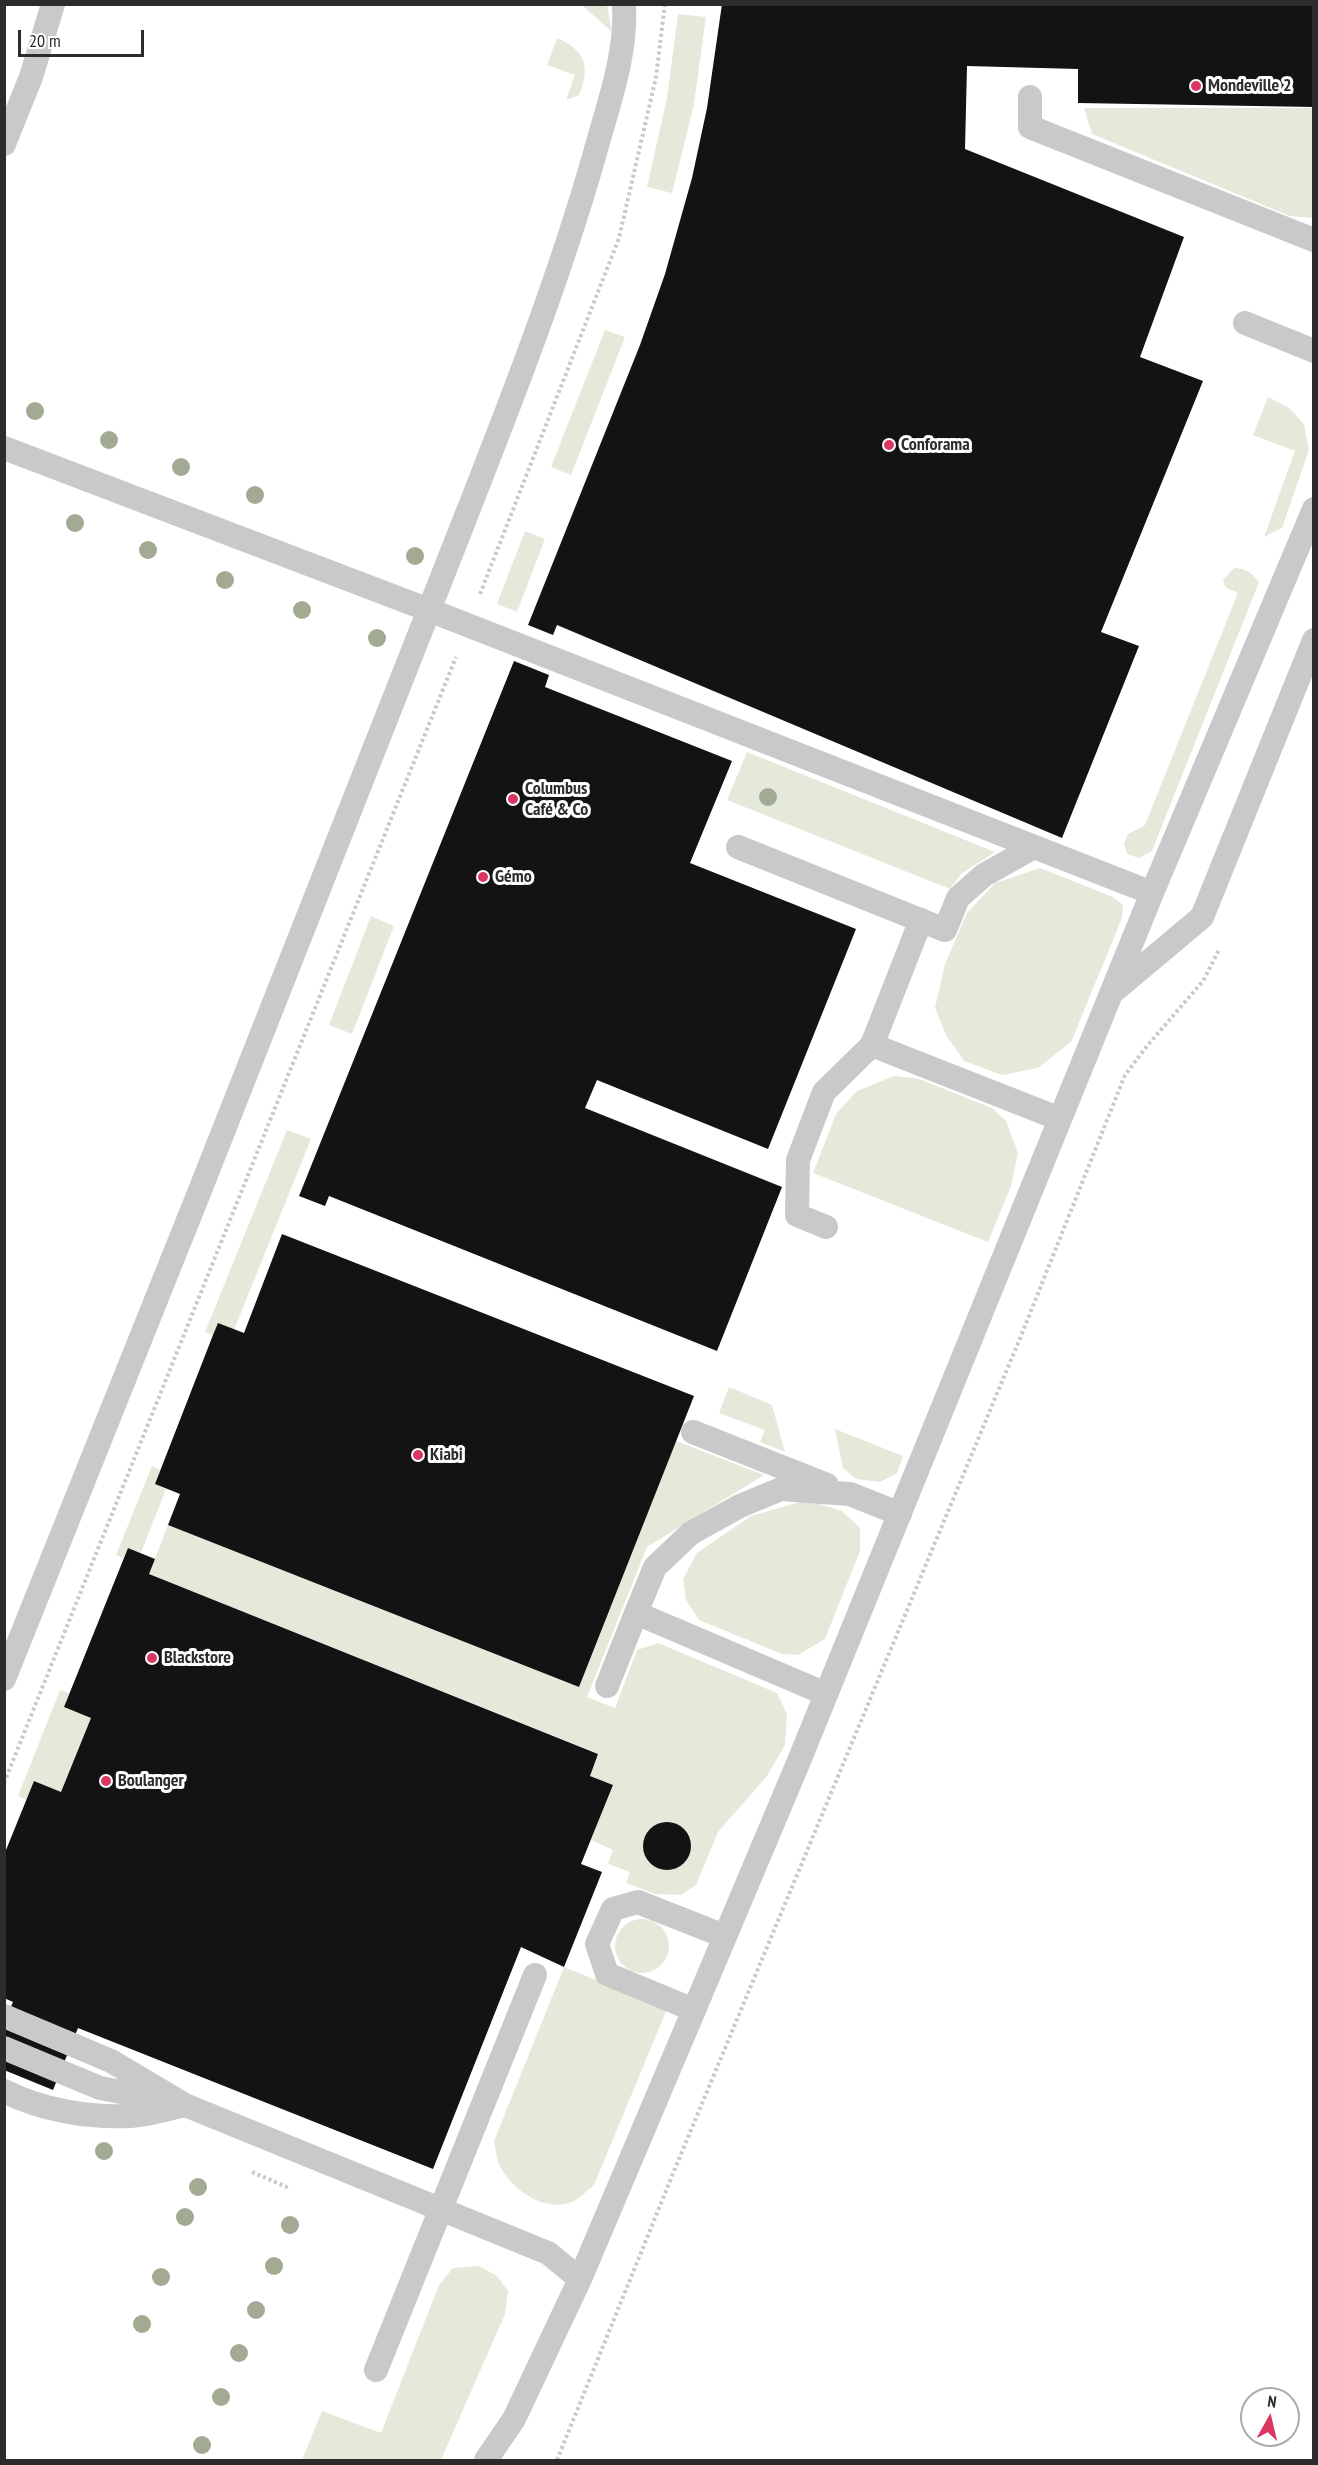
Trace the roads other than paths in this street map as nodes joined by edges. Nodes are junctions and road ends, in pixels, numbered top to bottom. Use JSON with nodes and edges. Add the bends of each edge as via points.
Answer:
{"nodes":[{"id":1,"x":53,"y":4,"type":"edge"},
{"id":2,"x":624,"y":4,"type":"edge"},
{"id":3,"x":1030,"y":97,"type":"dead end"},
{"id":4,"x":4,"y":144,"type":"edge"},
{"id":5,"x":1314,"y":240,"type":"edge"},
{"id":6,"x":1245,"y":323,"type":"dead end"},
{"id":7,"x":1314,"y":351,"type":"edge"},
{"id":8,"x":4,"y":448,"type":"edge"},
{"id":9,"x":1314,"y":509,"type":"edge"},
{"id":10,"x":429,"y":610,"type":"junction"},
{"id":11,"x":1314,"y":640,"type":"edge"},
{"id":12,"x":738,"y":847,"type":"dead end"},
{"id":13,"x":1034,"y":847,"type":"junction"},
{"id":14,"x":1152,"y":893,"type":"junction"},
{"id":15,"x":921,"y":920,"type":"junction"},
{"id":16,"x":1111,"y":994,"type":"junction"},
{"id":17,"x":872,"y":1045,"type":"junction"},
{"id":18,"x":1060,"y":1119,"type":"junction"},
{"id":19,"x":826,"y":1227,"type":"dead end"},
{"id":20,"x":693,"y":1432,"type":"dead end"},
{"id":21,"x":849,"y":1494,"type":"junction"},
{"id":22,"x":900,"y":1514,"type":"junction"},
{"id":23,"x":636,"y":1614,"type":"junction"},
{"id":24,"x":4,"y":1679,"type":"edge"},
{"id":25,"x":607,"y":1686,"type":"dead end"},
{"id":26,"x":826,"y":1694,"type":"junction"},
{"id":27,"x":724,"y":1936,"type":"junction"},
{"id":28,"x":535,"y":1975,"type":"dead end"},
{"id":29,"x":694,"y":2010,"type":"junction"},
{"id":30,"x":4,"y":2016,"type":"edge"},
{"id":31,"x":4,"y":2031,"type":"edge"},
{"id":32,"x":4,"y":2048,"type":"edge"},
{"id":33,"x":4,"y":2091,"type":"edge"},
{"id":34,"x":185,"y":2105,"type":"junction"},
{"id":35,"x":441,"y":2209,"type":"junction"},
{"id":36,"x":579,"y":2279,"type":"junction"},
{"id":37,"x":376,"y":2370,"type":"dead end"},
{"id":38,"x":514,"y":2419,"type":"junction"},
{"id":39,"x":486,"y":2460,"type":"edge"},
{"id":40,"x":506,"y":2460,"type":"edge"}],
"edges":[{"from":1,"to":4,"type":"lane","via":[[31,77]]},
{"from":2,"to":10,"type":"lane","via":[[626,29],[611,97],[573,230]]},
{"from":3,"to":5,"type":"lane","via":[[1030,127]]},
{"from":6,"to":7,"type":"lane"},
{"from":8,"to":10,"type":"lane"},
{"from":9,"to":14,"type":"lane"},
{"from":10,"to":13,"type":"lane"},
{"from":10,"to":24,"type":"lane"},
{"from":11,"to":16,"type":"lane","via":[[1202,917]]},
{"from":12,"to":15,"type":"lane"},
{"from":13,"to":14,"type":"lane"},
{"from":13,"to":15,"type":"lane","via":[[984,875],[958,898],[945,930]]},
{"from":14,"to":16,"type":"lane"},
{"from":15,"to":17,"type":"lane"},
{"from":16,"to":18,"type":"lane"},
{"from":17,"to":18,"type":"lane"},
{"from":17,"to":19,"type":"lane","via":[[824,1092],[798,1160],[797,1215]]},
{"from":18,"to":22,"type":"lane"},
{"from":20,"to":21,"type":"lane"},
{"from":21,"to":22,"type":"lane"},
{"from":21,"to":23,"type":"lane","via":[[781,1488],[691,1533],[655,1567]]},
{"from":22,"to":26,"type":"lane"},
{"from":23,"to":25,"type":"lane"},
{"from":23,"to":26,"type":"lane"},
{"from":26,"to":27,"type":"lane"},
{"from":27,"to":29,"type":"lane"},
{"from":27,"to":29,"type":"lane","via":[[638,1902],[613,1909],[597,1944],[608,1974]]},
{"from":28,"to":35,"type":"lane"},
{"from":29,"to":36,"type":"lane"},
{"from":30,"to":34,"type":"lane","via":[[111,2061]]},
{"from":31,"to":34,"type":"lane"},
{"from":32,"to":34,"type":"lane","via":[[100,2088]]},
{"from":33,"to":34,"type":"lane","via":[[72,2113],[131,2116]]},
{"from":34,"to":35,"type":"lane"},
{"from":35,"to":36,"type":"lane","via":[[548,2253]]},
{"from":35,"to":37,"type":"lane"},
{"from":36,"to":38,"type":"lane"},
{"from":38,"to":39,"type":"lane"},
{"from":38,"to":40,"type":"lane"}]}
